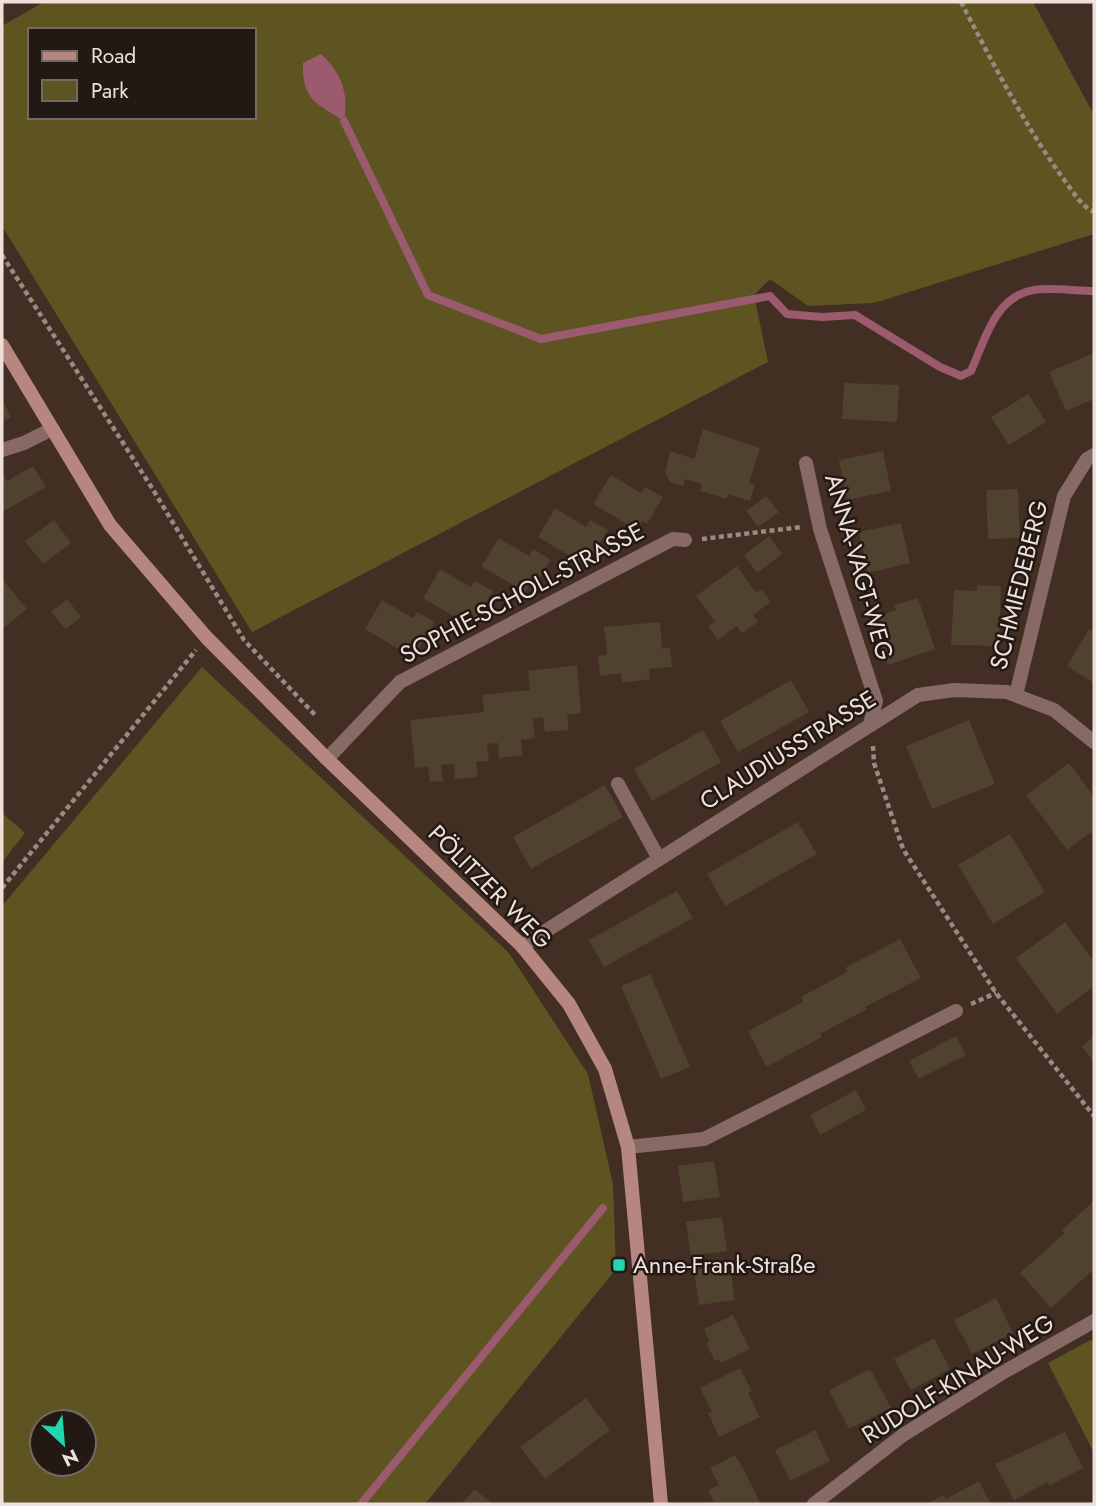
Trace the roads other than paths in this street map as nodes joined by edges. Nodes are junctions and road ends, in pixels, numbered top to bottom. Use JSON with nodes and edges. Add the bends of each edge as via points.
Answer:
{"nodes":[{"id":1,"x":2,"y":345,"type":"edge"},
{"id":2,"x":52,"y":429,"type":"junction"},
{"id":3,"x":2,"y":450,"type":"edge"},
{"id":4,"x":1094,"y":455,"type":"edge"},
{"id":5,"x":806,"y":463,"type":"dead end"},
{"id":6,"x":685,"y":540,"type":"road end"},
{"id":7,"x":1016,"y":695,"type":"junction"},
{"id":8,"x":870,"y":724,"type":"junction"},
{"id":9,"x":1094,"y":741,"type":"edge"},
{"id":10,"x":327,"y":759,"type":"junction"},
{"id":11,"x":618,"y":784,"type":"dead end"},
{"id":12,"x":659,"y":859,"type":"junction"},
{"id":13,"x":522,"y":946,"type":"junction"},
{"id":14,"x":956,"y":1011,"type":"road end"},
{"id":15,"x":628,"y":1147,"type":"junction"},
{"id":16,"x":1094,"y":1321,"type":"edge"},
{"id":17,"x":661,"y":1504,"type":"edge"},
{"id":18,"x":814,"y":1504,"type":"edge"}],
"edges":[{"from":1,"to":2,"type":"main road","name":"PÖLITZER WEG"},
{"from":2,"to":3,"type":"street"},
{"from":2,"to":10,"type":"main road","name":"PÖLITZER WEG","via":[[110,525],[206,637]]},
{"from":4,"to":7,"type":"street","name":"SCHMIEDEBERG","via":[[1064,496]]},
{"from":5,"to":8,"type":"street","name":"ANNA-VAGT-WEG","via":[[819,524],[876,701]]},
{"from":6,"to":10,"type":"street","name":"SOPHIE-SCHOLL-STRASSE","via":[[673,539],[400,682]]},
{"from":7,"to":8,"type":"street","name":"CLAUDIUSSTRASSE","via":[[954,690],[918,695]]},
{"from":7,"to":9,"type":"street","name":"CLAUDIUSSTRASSE","via":[[1054,710]]},
{"from":8,"to":12,"type":"street","name":"CLAUDIUSSTRASSE"},
{"from":10,"to":13,"type":"main road","name":"PÖLITZER WEG"},
{"from":11,"to":12,"type":"street"},
{"from":12,"to":13,"type":"street","name":"CLAUDIUSSTRASSE"},
{"from":13,"to":15,"type":"main road","name":"PÖLITZER WEG","via":[[569,1004],[605,1069]]},
{"from":14,"to":15,"type":"street","via":[[705,1139]]},
{"from":15,"to":17,"type":"main road","name":"PÖLITZER WEG"},
{"from":16,"to":18,"type":"street","name":"RUDOLF-KINAU-WEG","via":[[903,1435]]}]}
